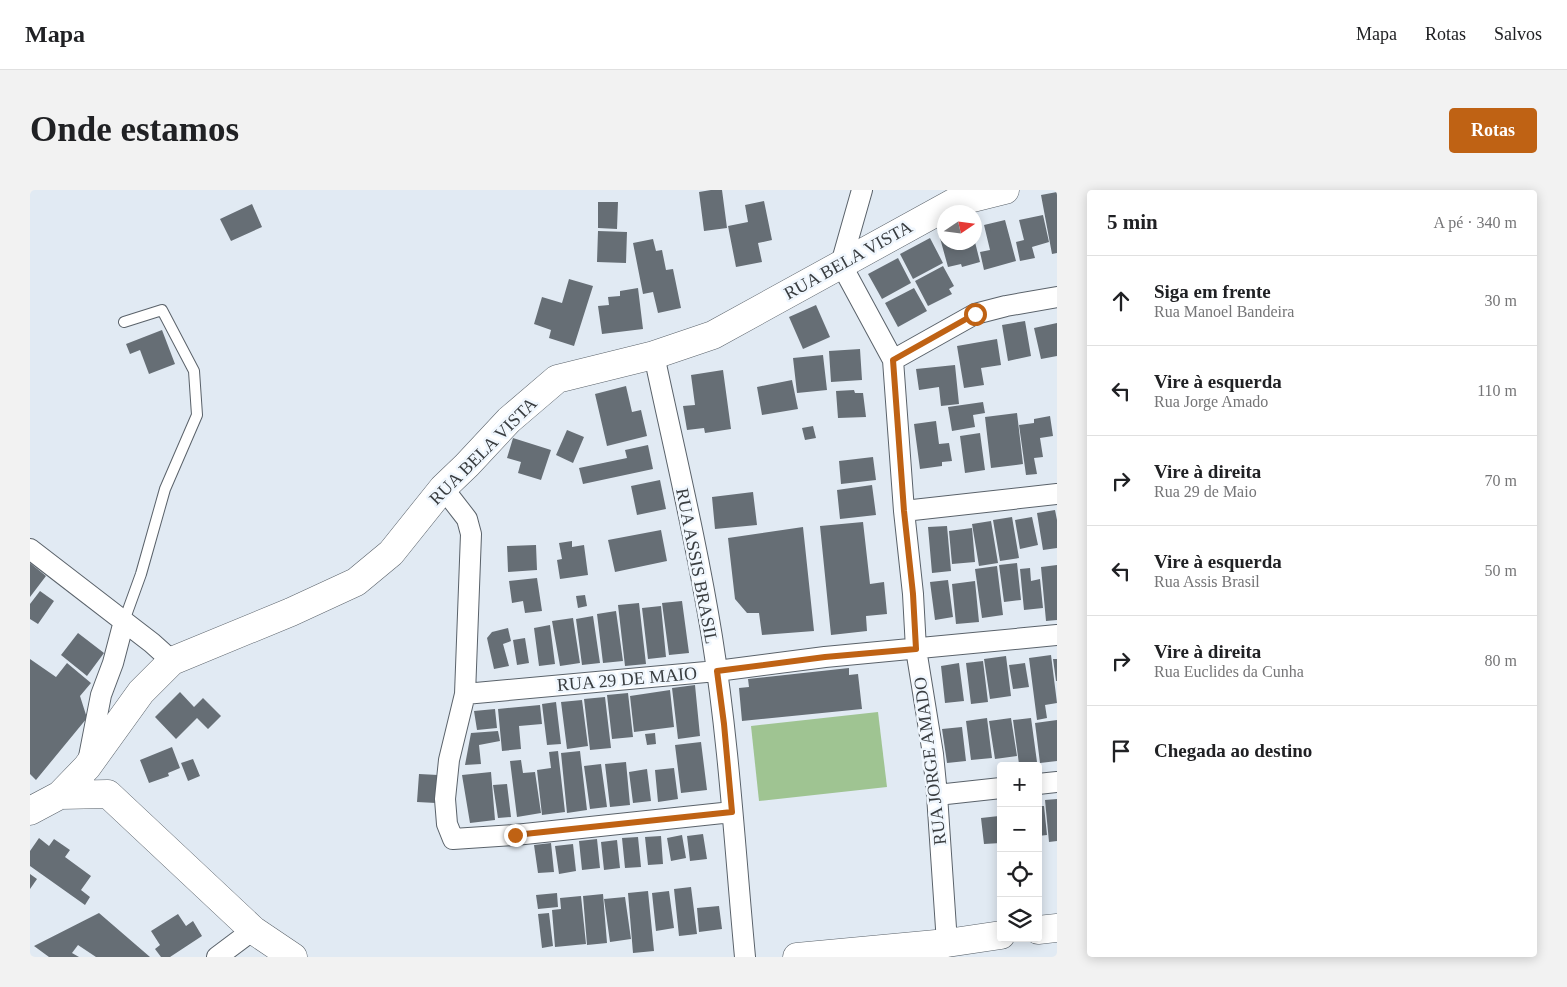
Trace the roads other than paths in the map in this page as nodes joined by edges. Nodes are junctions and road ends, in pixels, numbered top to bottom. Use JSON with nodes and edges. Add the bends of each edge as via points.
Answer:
{"nodes":[{"id":1,"x":862,"y":190,"type":"edge"},
{"id":2,"x":1004,"y":190,"type":"edge"},
{"id":3,"x":841,"y":264,"type":"junction"},
{"id":4,"x":1057,"y":297,"type":"edge"},
{"id":5,"x":124,"y":322,"type":"dead end"},
{"id":6,"x":654,"y":356,"type":"junction"},
{"id":7,"x":893,"y":360,"type":"junction"},
{"id":8,"x":443,"y":488,"type":"junction"},
{"id":9,"x":1057,"y":494,"type":"edge"},
{"id":10,"x":904,"y":511,"type":"junction"},
{"id":11,"x":30,"y":550,"type":"edge"},
{"id":12,"x":124,"y":621,"type":"junction"},
{"id":13,"x":1057,"y":636,"type":"edge"},
{"id":14,"x":916,"y":649,"type":"junction"},
{"id":15,"x":172,"y":661,"type":"junction"},
{"id":16,"x":717,"y":671,"type":"junction"},
{"id":17,"x":465,"y":694,"type":"junction"},
{"id":18,"x":87,"y":767,"type":"junction"},
{"id":19,"x":1057,"y":782,"type":"edge"},
{"id":20,"x":1042,"y":784,"type":"edge"},
{"id":21,"x":997,"y":788,"type":"edge"},
{"id":22,"x":60,"y":795,"type":"junction"},
{"id":23,"x":937,"y":795,"type":"junction"},
{"id":24,"x":30,"y":811,"type":"edge"},
{"id":25,"x":732,"y":812,"type":"junction"},
{"id":26,"x":1057,"y":928,"type":"edge"},
{"id":27,"x":253,"y":930,"type":"junction"},
{"id":28,"x":1042,"y":930,"type":"edge"},
{"id":29,"x":997,"y":936,"type":"edge"},
{"id":30,"x":948,"y":950,"type":"edge"},
{"id":31,"x":217,"y":957,"type":"edge"},
{"id":32,"x":293,"y":957,"type":"edge"},
{"id":33,"x":746,"y":957,"type":"edge"},
{"id":34,"x":797,"y":957,"type":"edge"}],
"edges":[{"from":1,"to":3,"type":"street"},
{"from":2,"to":3,"type":"street","name":"RUA BELA VISTA","via":[[952,203]]},
{"from":3,"to":6,"type":"street","name":"RUA BELA VISTA","via":[[713,335]]},
{"from":3,"to":7,"type":"street","name":"RUA JORGE AMADO"},
{"from":4,"to":7,"type":"street","via":[[975,314]]},
{"from":5,"to":12,"type":"lane","via":[[162,310],[194,371],[197,415],[165,489]]},
{"from":6,"to":8,"type":"street","name":"RUA BELA VISTA","via":[[557,379],[509,420]]},
{"from":6,"to":16,"type":"street","name":"RUA ASSIS BRASIL"},
{"from":7,"to":10,"type":"street","name":"RUA JORGE AMADO"},
{"from":8,"to":15,"type":"street","name":"RUA BELA VISTA","via":[[391,553],[356,582]]},
{"from":8,"to":17,"type":"street","via":[[466,519],[471,534]]},
{"from":9,"to":10,"type":"street"},
{"from":10,"to":14,"type":"street","name":"RUA JORGE AMADO"},
{"from":11,"to":12,"type":"street"},
{"from":12,"to":15,"type":"street"},
{"from":12,"to":18,"type":"street","via":[[114,663],[101,695]]},
{"from":13,"to":14,"type":"street","name":"RUA 29 DE MAIO"},
{"from":14,"to":16,"type":"street","name":"RUA 29 DE MAIO"},
{"from":14,"to":23,"type":"street","name":"RUA JORGE AMADO"},
{"from":15,"to":18,"type":"street","name":"RUA BELA VISTA","via":[[141,692]]},
{"from":16,"to":17,"type":"street","name":"RUA 29 DE MAIO"},
{"from":16,"to":25,"type":"street","name":"RUA ASSIS BRASIL"},
{"from":17,"to":25,"type":"street","via":[[449,760],[445,799],[447,824],[453,839]]},
{"from":18,"to":22,"type":"street","name":"RUA BELA VISTA"},
{"from":19,"to":20,"type":"street"},
{"from":21,"to":23,"type":"street"},
{"from":22,"to":24,"type":"street","name":"RUA BELA VISTA"},
{"from":22,"to":27,"type":"street","via":[[108,794]]},
{"from":23,"to":30,"type":"street","name":"RUA JORGE AMADO"},
{"from":25,"to":33,"type":"street","name":"RUA ASSIS BRASIL"},
{"from":26,"to":28,"type":"street"},
{"from":27,"to":31,"type":"street"},
{"from":27,"to":32,"type":"street"},
{"from":29,"to":30,"type":"street"},
{"from":30,"to":34,"type":"street"}]}
